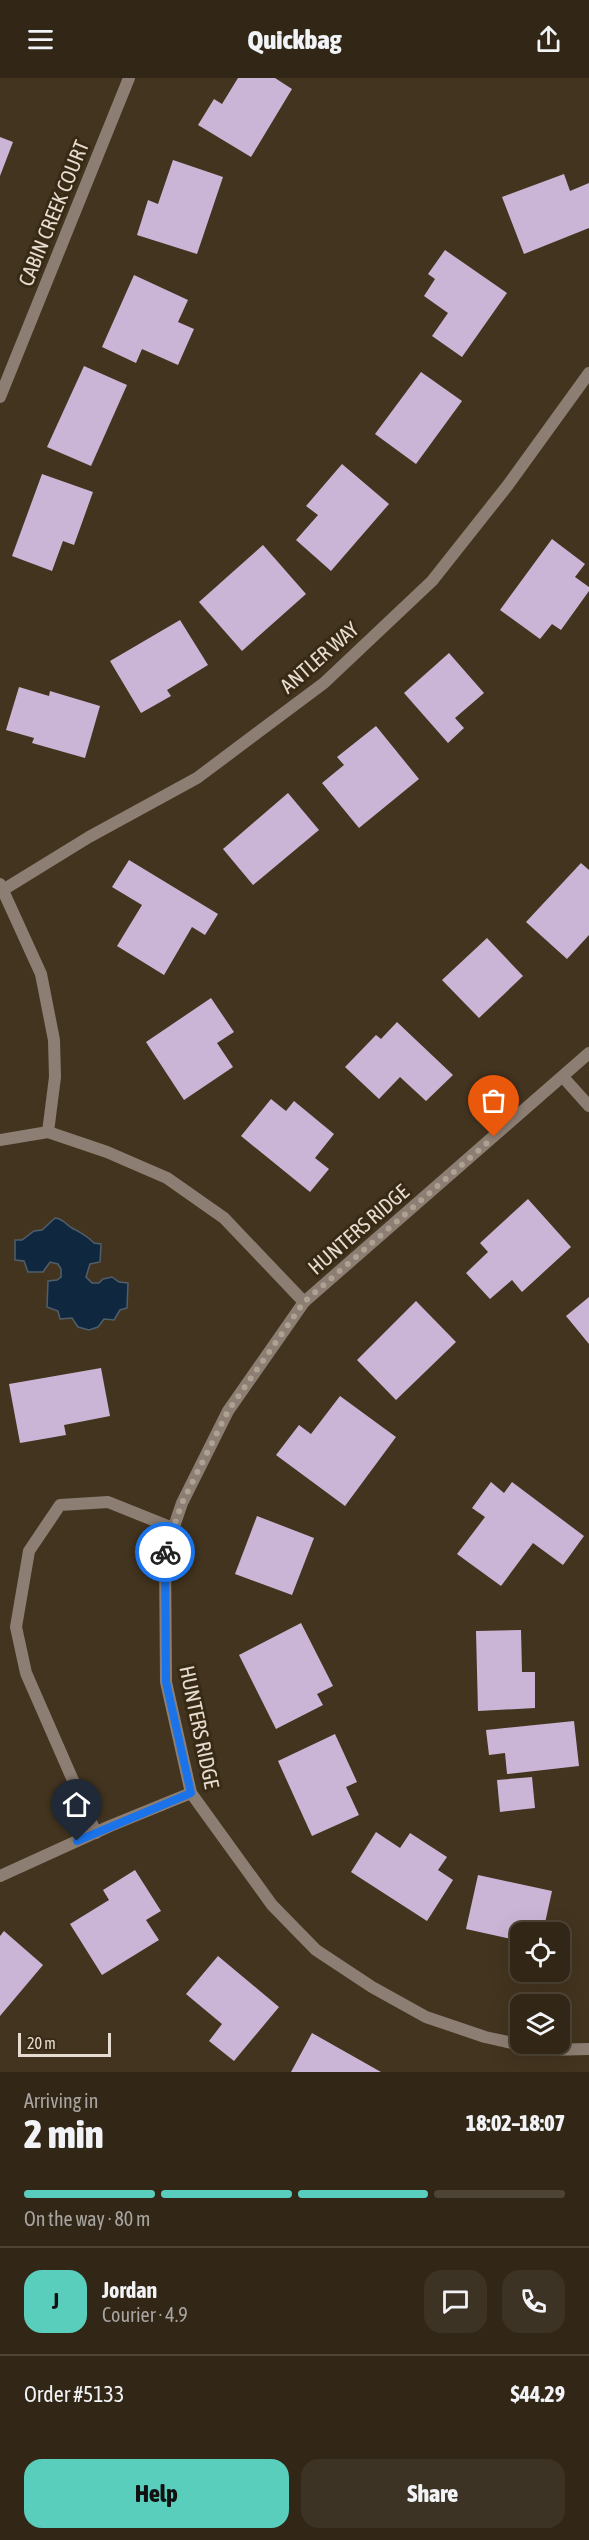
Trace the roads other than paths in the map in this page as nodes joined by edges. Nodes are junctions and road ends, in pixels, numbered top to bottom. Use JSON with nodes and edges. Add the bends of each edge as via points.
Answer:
{"nodes":[{"id":1,"x":129,"y":78,"type":"edge"},
{"id":2,"x":589,"y":374,"type":"edge"},
{"id":3,"x":0,"y":397,"type":"edge"},
{"id":4,"x":1,"y":887,"type":"edge"},
{"id":5,"x":589,"y":1053,"type":"edge"},
{"id":6,"x":563,"y":1077,"type":"junction"},
{"id":7,"x":589,"y":1106,"type":"edge"},
{"id":8,"x":48,"y":1132,"type":"junction"},
{"id":9,"x":0,"y":1140,"type":"edge"},
{"id":10,"x":304,"y":1302,"type":"junction"},
{"id":11,"x":173,"y":1528,"type":"junction"},
{"id":12,"x":191,"y":1793,"type":"junction"},
{"id":13,"x":96,"y":1833,"type":"junction"},
{"id":14,"x":0,"y":1876,"type":"edge"},
{"id":15,"x":589,"y":2049,"type":"edge"}],
"edges":[{"from":1,"to":3,"type":"street","name":"CABIN CREEK COURT"},
{"from":2,"to":4,"type":"street","name":"ANTLER WAY","via":[[432,581],[324,683],[197,778]]},
{"from":4,"to":8,"type":"street","via":[[41,974],[54,1040],[56,1077]]},
{"from":5,"to":6,"type":"street","name":"HUNTERS RIDGE"},
{"from":6,"to":7,"type":"street"},
{"from":6,"to":10,"type":"street","name":"HUNTERS RIDGE"},
{"from":8,"to":9,"type":"street"},
{"from":8,"to":10,"type":"street","via":[[167,1178],[224,1218]]},
{"from":10,"to":11,"type":"street","name":"HUNTERS RIDGE","via":[[228,1411]]},
{"from":11,"to":12,"type":"street","name":"HUNTERS RIDGE","via":[[165,1553],[166,1682]]},
{"from":11,"to":13,"type":"street","via":[[108,1502],[60,1505],[29,1551],[16,1627],[26,1673]]},
{"from":12,"to":13,"type":"street"},
{"from":12,"to":15,"type":"street","name":"HUNTERS RIDGE","via":[[272,1905],[316,1950],[372,1987],[426,2017],[485,2037],[544,2049]]},
{"from":13,"to":14,"type":"street"}]}
